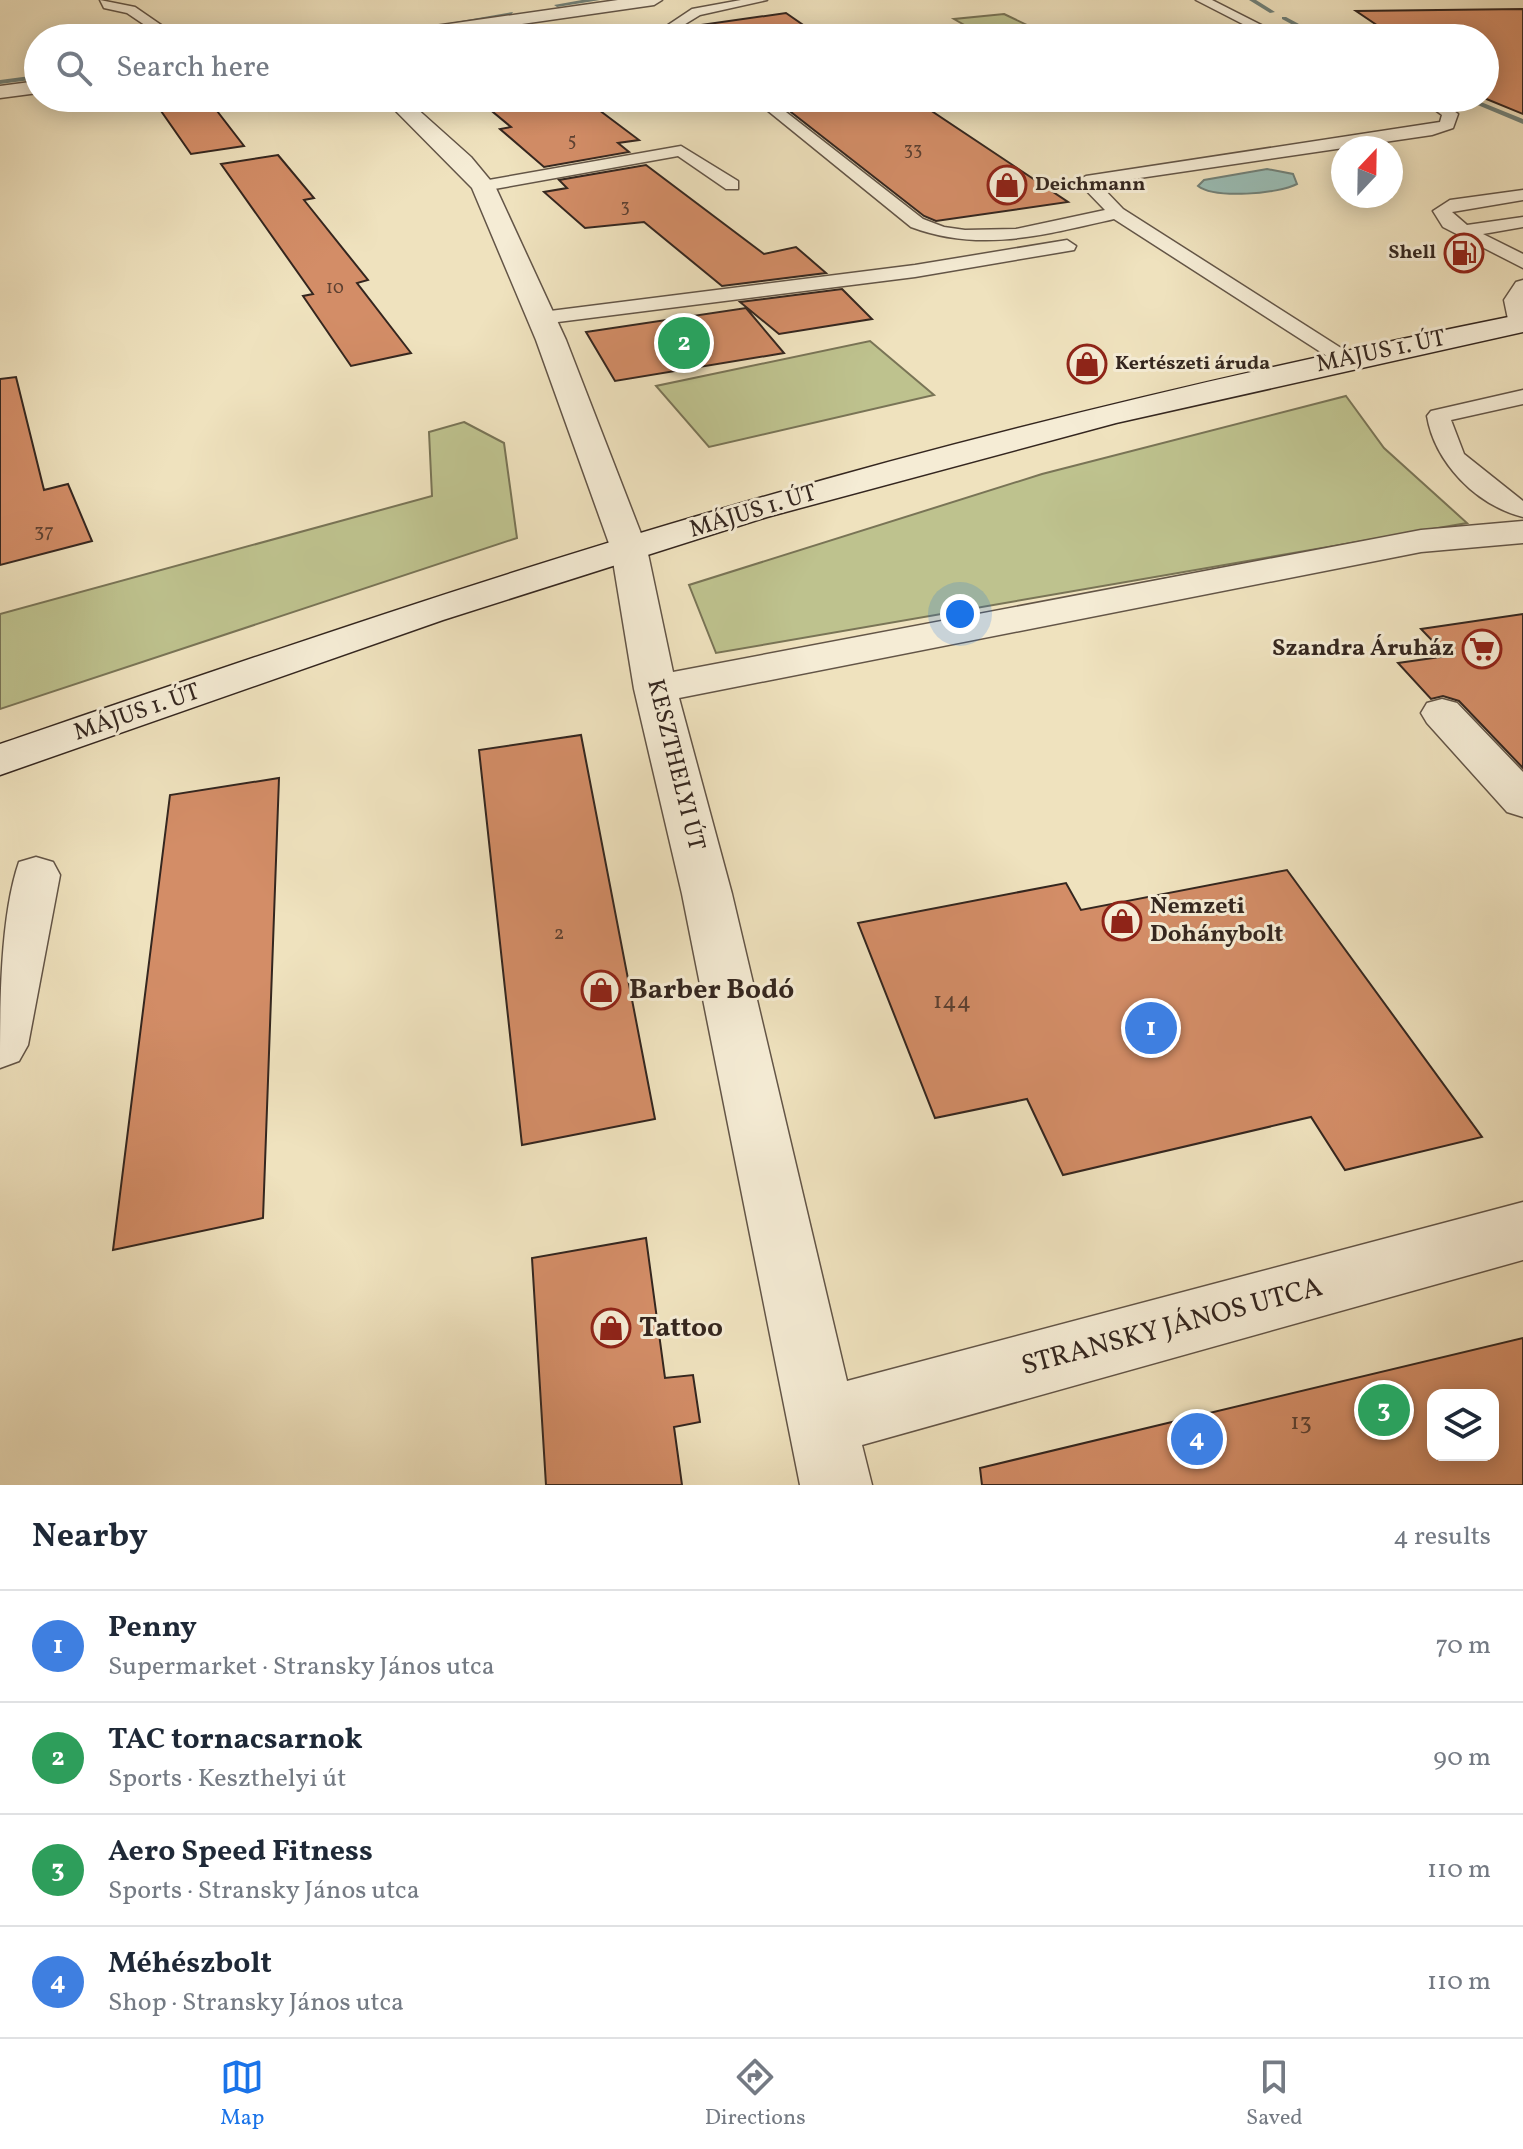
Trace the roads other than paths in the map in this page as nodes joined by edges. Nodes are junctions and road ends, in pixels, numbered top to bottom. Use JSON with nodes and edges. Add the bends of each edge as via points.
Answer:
{"nodes":[{"id":1,"x":106,"y":0,"type":"edge"},
{"id":2,"x":511,"y":0,"type":"edge"},
{"id":3,"x":654,"y":0,"type":"edge"},
{"id":4,"x":761,"y":0,"type":"edge"},
{"id":5,"x":1202,"y":0,"type":"edge"},
{"id":6,"x":545,"y":15,"type":"junction"},
{"id":7,"x":152,"y":24,"type":"edge"},
{"id":8,"x":483,"y":24,"type":"edge"},
{"id":9,"x":675,"y":24,"type":"edge"},
{"id":10,"x":1251,"y":24,"type":"edge"},
{"id":11,"x":24,"y":89,"type":"edge"},
{"id":12,"x":0,"y":92,"type":"edge"},
{"id":13,"x":408,"y":112,"type":"edge"},
{"id":14,"x":777,"y":112,"type":"edge"},
{"id":15,"x":1447,"y":112,"type":"edge"},
{"id":16,"x":732,"y":185,"type":"dead end"},
{"id":17,"x":483,"y":186,"type":"junction"},
{"id":18,"x":1523,"y":195,"type":"edge"},
{"id":19,"x":1117,"y":213,"type":"junction"},
{"id":20,"x":1523,"y":222,"type":"edge"},
{"id":21,"x":1523,"y":233,"type":"edge"},
{"id":22,"x":1067,"y":246,"type":"dead end"},
{"id":23,"x":1503,"y":248,"type":"edge"},
{"id":24,"x":1523,"y":286,"type":"edge"},
{"id":25,"x":542,"y":318,"type":"junction"},
{"id":26,"x":1521,"y":323,"type":"edge"},
{"id":27,"x":1344,"y":360,"type":"junction"},
{"id":28,"x":1523,"y":397,"type":"edge"},
{"id":29,"x":1523,"y":509,"type":"edge"},
{"id":30,"x":1523,"y":532,"type":"edge"},
{"id":31,"x":629,"y":549,"type":"junction"},
{"id":32,"x":655,"y":689,"type":"junction"},
{"id":33,"x":1442,"y":713,"type":"dead end"},
{"id":34,"x":0,"y":760,"type":"edge"},
{"id":35,"x":1523,"y":801,"type":"edge"},
{"id":36,"x":36,"y":875,"type":"dead end"},
{"id":37,"x":0,"y":1045,"type":"edge"},
{"id":38,"x":1523,"y":1231,"type":"edge"},
{"id":39,"x":821,"y":1422,"type":"junction"},
{"id":40,"x":836,"y":1485,"type":"edge"}],
"edges":[{"from":1,"to":7,"type":"lane"},
{"from":2,"to":6,"type":"street"},
{"from":3,"to":6,"type":"street"},
{"from":4,"to":9,"type":"lane","via":[[685,16]]},
{"from":5,"to":10,"type":"lane"},
{"from":6,"to":8,"type":"street"},
{"from":11,"to":12,"type":"street"},
{"from":13,"to":17,"type":"street","name":"KESZTHELYI ÚT"},
{"from":14,"to":19,"type":"lane","via":[[931,230],[969,237],[997,235]]},
{"from":15,"to":19,"type":"lane","via":[[1447,125],[1432,130],[1086,181]]},
{"from":16,"to":17,"type":"lane","via":[[681,151]]},
{"from":17,"to":25,"type":"street","name":"KESZTHELYI ÚT"},
{"from":18,"to":23,"type":"lane","via":[[1450,205],[1442,211],[1445,218]]},
{"from":19,"to":27,"type":"lane"},
{"from":20,"to":23,"type":"lane"},
{"from":21,"to":23,"type":"lane"},
{"from":22,"to":25,"type":"lane","via":[[915,271]]},
{"from":24,"to":26,"type":"lane","via":[[1514,300]]},
{"from":25,"to":31,"type":"street","name":"KESZTHELYI ÚT"},
{"from":26,"to":27,"type":"street","name":"MÁJUS 1. ÚT"},
{"from":27,"to":31,"type":"street","name":"MÁJUS 1. ÚT","via":[[1065,425]]},
{"from":28,"to":29,"type":"lane","via":[[1439,416],[1451,458]]},
{"from":30,"to":32,"type":"street","via":[[1421,541]]},
{"from":31,"to":32,"type":"street","name":"KESZTHELYI ÚT"},
{"from":31,"to":34,"type":"street","name":"MÁJUS 1. ÚT"},
{"from":32,"to":39,"type":"street","name":"KESZTHELYI ÚT","via":[[707,894]]},
{"from":33,"to":35,"type":"street"},
{"from":36,"to":37,"type":"street"},
{"from":38,"to":39,"type":"street","name":"STRANSKY JÁNOS UTCA"},
{"from":39,"to":40,"type":"street","name":"KESZTHELYI ÚT"}]}
